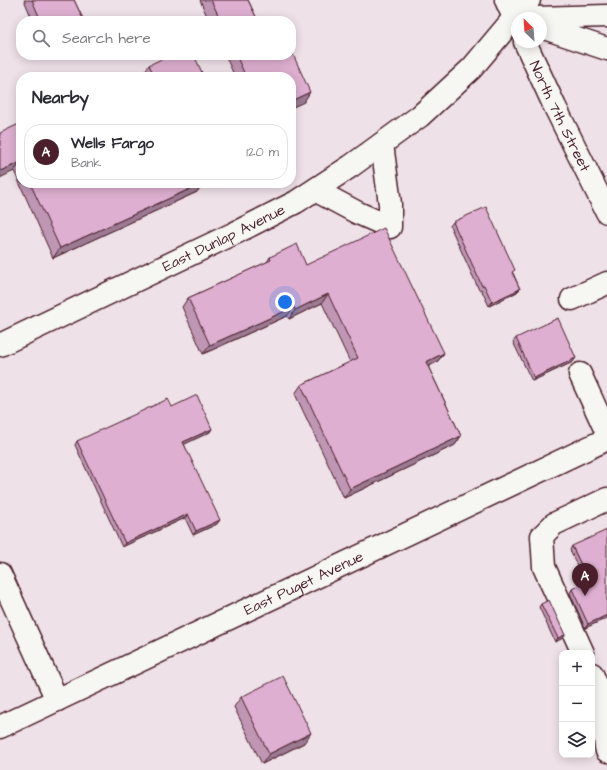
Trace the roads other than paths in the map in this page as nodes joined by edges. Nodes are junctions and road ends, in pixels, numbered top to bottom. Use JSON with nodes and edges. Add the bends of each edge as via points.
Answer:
{"nodes":[{"id":1,"x":529,"y":0,"type":"edge"},
{"id":2,"x":521,"y":12,"type":"edge"},
{"id":3,"x":547,"y":16,"type":"edge"},
{"id":4,"x":607,"y":16,"type":"edge"},
{"id":5,"x":511,"y":24,"type":"edge"},
{"id":6,"x":547,"y":29,"type":"edge"},
{"id":7,"x":528,"y":48,"type":"edge"},
{"id":8,"x":607,"y":49,"type":"edge"},
{"id":9,"x":382,"y":144,"type":"junction"},
{"id":10,"x":315,"y":190,"type":"junction"},
{"id":11,"x":607,"y":212,"type":"edge"},
{"id":12,"x":607,"y":283,"type":"edge"},
{"id":13,"x":572,"y":299,"type":"dead end"},
{"id":14,"x":0,"y":345,"type":"edge"},
{"id":15,"x":580,"y":374,"type":"dead end"},
{"id":16,"x":607,"y":433,"type":"edge"},
{"id":17,"x":607,"y":439,"type":"edge"},
{"id":18,"x":607,"y":499,"type":"edge"},
{"id":19,"x":0,"y":574,"type":"edge"},
{"id":20,"x":582,"y":650,"type":"edge"},
{"id":21,"x":595,"y":681,"type":"edge"},
{"id":22,"x":57,"y":700,"type":"junction"},
{"id":23,"x":0,"y":727,"type":"edge"},
{"id":24,"x":607,"y":751,"type":"edge"}],
"edges":[{"from":1,"to":2,"type":"street","name":"East Dunlap Avenue"},
{"from":3,"to":4,"type":"street"},
{"from":5,"to":9,"type":"street","name":"East Dunlap Avenue","via":[[472,68],[420,116]]},
{"from":6,"to":8,"type":"street"},
{"from":7,"to":11,"type":"street","name":"North 7th Street"},
{"from":9,"to":10,"type":"street","name":"East Dunlap Avenue"},
{"from":9,"to":10,"type":"street","via":[[390,204],[390,227]]},
{"from":10,"to":14,"type":"street","name":"East Dunlap Avenue","via":[[235,234]]},
{"from":12,"to":13,"type":"street"},
{"from":15,"to":16,"type":"street"},
{"from":17,"to":22,"type":"street","name":"East Puget Avenue"},
{"from":18,"to":20,"type":"street","via":[[554,524],[542,536],[544,567]]},
{"from":19,"to":22,"type":"street"},
{"from":21,"to":24,"type":"street","via":[[605,712],[604,742]]},
{"from":22,"to":23,"type":"street","name":"East Puget Avenue"}]}
